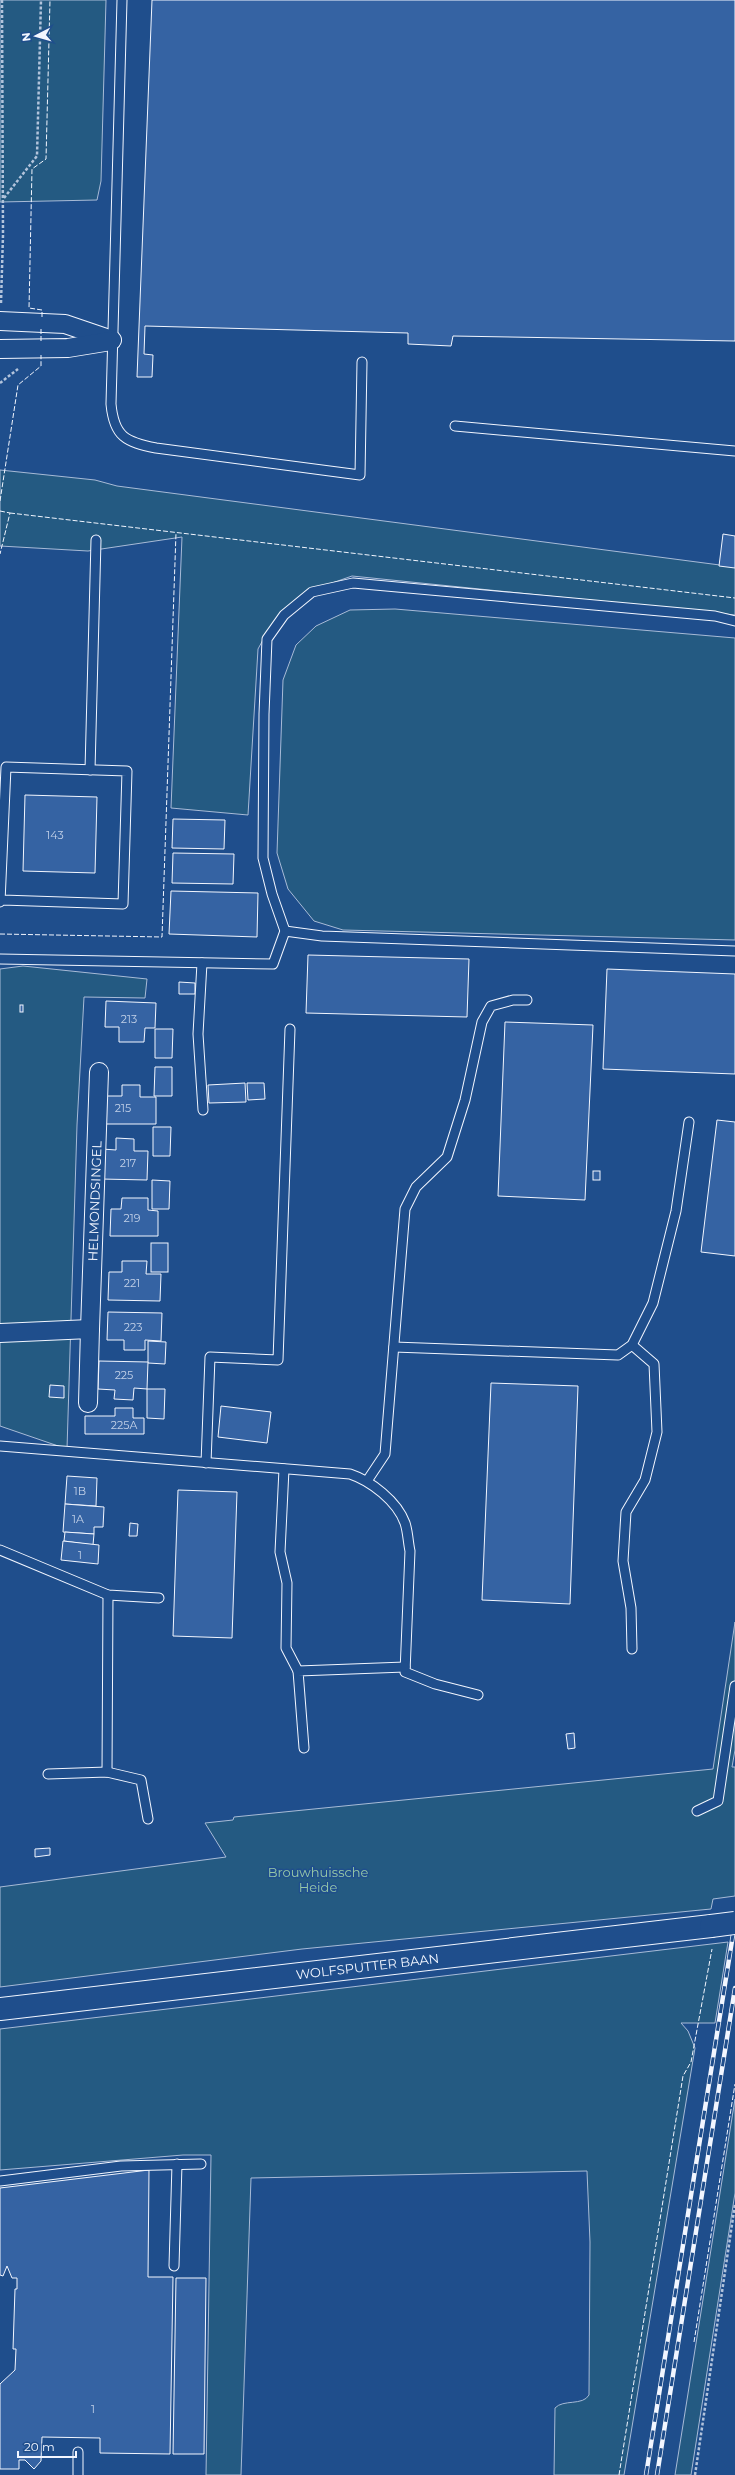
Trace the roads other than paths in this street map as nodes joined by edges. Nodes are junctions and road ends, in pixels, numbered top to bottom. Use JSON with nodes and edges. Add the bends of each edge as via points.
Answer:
{"nodes":[{"id":1,"x":122,"y":0,"type":"edge"},
{"id":2,"x":0,"y":321,"type":"edge"},
{"id":3,"x":112,"y":340,"type":"junction"},
{"id":4,"x":0,"y":349,"type":"edge"},
{"id":5,"x":362,"y":362,"type":"dead end"},
{"id":6,"x":455,"y":426,"type":"dead end"},
{"id":7,"x":735,"y":451,"type":"edge"},
{"id":8,"x":96,"y":540,"type":"dead end"},
{"id":9,"x":735,"y":621,"type":"edge"},
{"id":10,"x":90,"y":770,"type":"junction"},
{"id":11,"x":1,"y":901,"type":"edge"},
{"id":12,"x":285,"y":931,"type":"junction"},
{"id":13,"x":735,"y":951,"type":"edge"},
{"id":14,"x":0,"y":958,"type":"edge"},
{"id":15,"x":202,"y":963,"type":"junction"},
{"id":16,"x":526,"y":1000,"type":"dead end"},
{"id":17,"x":290,"y":1029,"type":"dead end"},
{"id":18,"x":99,"y":1072,"type":"dead end"},
{"id":19,"x":203,"y":1110,"type":"dead end"},
{"id":20,"x":689,"y":1122,"type":"dead end"},
{"id":21,"x":90,"y":1330,"type":"junction"},
{"id":22,"x":0,"y":1333,"type":"edge"},
{"id":23,"x":632,"y":1345,"type":"junction"},
{"id":24,"x":394,"y":1347,"type":"junction"},
{"id":25,"x":88,"y":1402,"type":"dead end"},
{"id":26,"x":0,"y":1446,"type":"edge"},
{"id":27,"x":206,"y":1462,"type":"junction"},
{"id":28,"x":284,"y":1469,"type":"junction"},
{"id":29,"x":367,"y":1481,"type":"junction"},
{"id":30,"x":0,"y":1550,"type":"edge"},
{"id":31,"x":108,"y":1595,"type":"junction"},
{"id":32,"x":159,"y":1598,"type":"dead end"},
{"id":33,"x":632,"y":1649,"type":"dead end"},
{"id":34,"x":405,"y":1668,"type":"junction"},
{"id":35,"x":298,"y":1671,"type":"junction"},
{"id":36,"x":735,"y":1686,"type":"edge"},
{"id":37,"x":478,"y":1694,"type":"dead end"},
{"id":38,"x":304,"y":1748,"type":"dead end"},
{"id":39,"x":107,"y":1772,"type":"junction"},
{"id":40,"x":48,"y":1774,"type":"dead end"},
{"id":41,"x":697,"y":1811,"type":"dead end"},
{"id":42,"x":148,"y":1819,"type":"dead end"},
{"id":43,"x":735,"y":1923,"type":"edge"},
{"id":44,"x":0,"y":2009,"type":"edge"},
{"id":45,"x":177,"y":2164,"type":"junction"},
{"id":46,"x":202,"y":2164,"type":"dead end"},
{"id":47,"x":0,"y":2181,"type":"edge"},
{"id":48,"x":174,"y":2266,"type":"dead end"},
{"id":49,"x":78,"y":2452,"type":"dead end"},
{"id":50,"x":78,"y":2475,"type":"edge"}],
"edges":[{"from":1,"to":3,"type":"lane"},
{"from":2,"to":3,"type":"street","via":[[65,324]]},
{"from":3,"to":4,"type":"street","via":[[68,348]]},
{"from":3,"to":5,"type":"lane","via":[[112,414],[118,430],[130,442],[156,448],[360,475]]},
{"from":6,"to":7,"type":"lane"},
{"from":8,"to":10,"type":"lane"},
{"from":9,"to":12,"type":"lane","via":[[715,616],[353,583],[312,592],[284,615],[268,639],[264,714],[263,858]]},
{"from":10,"to":11,"type":"lane","via":[[6,767]]},
{"from":10,"to":11,"type":"lane","via":[[127,771],[123,904]]},
{"from":12,"to":13,"type":"lane","via":[[322,936]]},
{"from":12,"to":15,"type":"lane","via":[[273,964]]},
{"from":14,"to":15,"type":"lane"},
{"from":15,"to":19,"type":"lane","via":[[198,1034]]},
{"from":16,"to":24,"type":"lane","via":[[513,1000],[491,1006],[482,1022],[465,1100],[447,1157],[416,1186],[405,1209]]},
{"from":17,"to":27,"type":"lane","via":[[278,1360],[210,1358]]},
{"from":18,"to":21,"type":"street","name":"HELMONDSINGEL"},
{"from":20,"to":23,"type":"lane","via":[[674,1219],[652,1303]]},
{"from":21,"to":22,"type":"street"},
{"from":21,"to":25,"type":"street","name":"HELMONDSINGEL"},
{"from":23,"to":24,"type":"lane","via":[[618,1356]]},
{"from":23,"to":33,"type":"lane","via":[[654,1364],[657,1432],[645,1480],[626,1512],[623,1561],[631,1608]]},
{"from":24,"to":29,"type":"lane","via":[[385,1454]]},
{"from":26,"to":27,"type":"lane"},
{"from":27,"to":28,"type":"lane"},
{"from":28,"to":29,"type":"lane","via":[[350,1474]]},
{"from":28,"to":35,"type":"lane","via":[[280,1552],[287,1583],[286,1648]]},
{"from":29,"to":34,"type":"lane","via":[[398,1510],[405,1523],[410,1551]]},
{"from":30,"to":31,"type":"lane"},
{"from":31,"to":32,"type":"lane"},
{"from":31,"to":39,"type":"lane"},
{"from":34,"to":35,"type":"lane"},
{"from":34,"to":37,"type":"lane","via":[[404,1672],[435,1684]]},
{"from":35,"to":38,"type":"lane"},
{"from":36,"to":41,"type":"lane","via":[[718,1801]]},
{"from":39,"to":40,"type":"lane"},
{"from":39,"to":42,"type":"lane","via":[[141,1780]]},
{"from":43,"to":44,"type":"main road","name":"WOLFSPUTTER BAAN","bridge":true},
{"from":45,"to":46,"type":"lane"},
{"from":45,"to":47,"type":"lane","via":[[121,2166]]},
{"from":45,"to":48,"type":"lane"},
{"from":49,"to":50,"type":"lane"}]}
